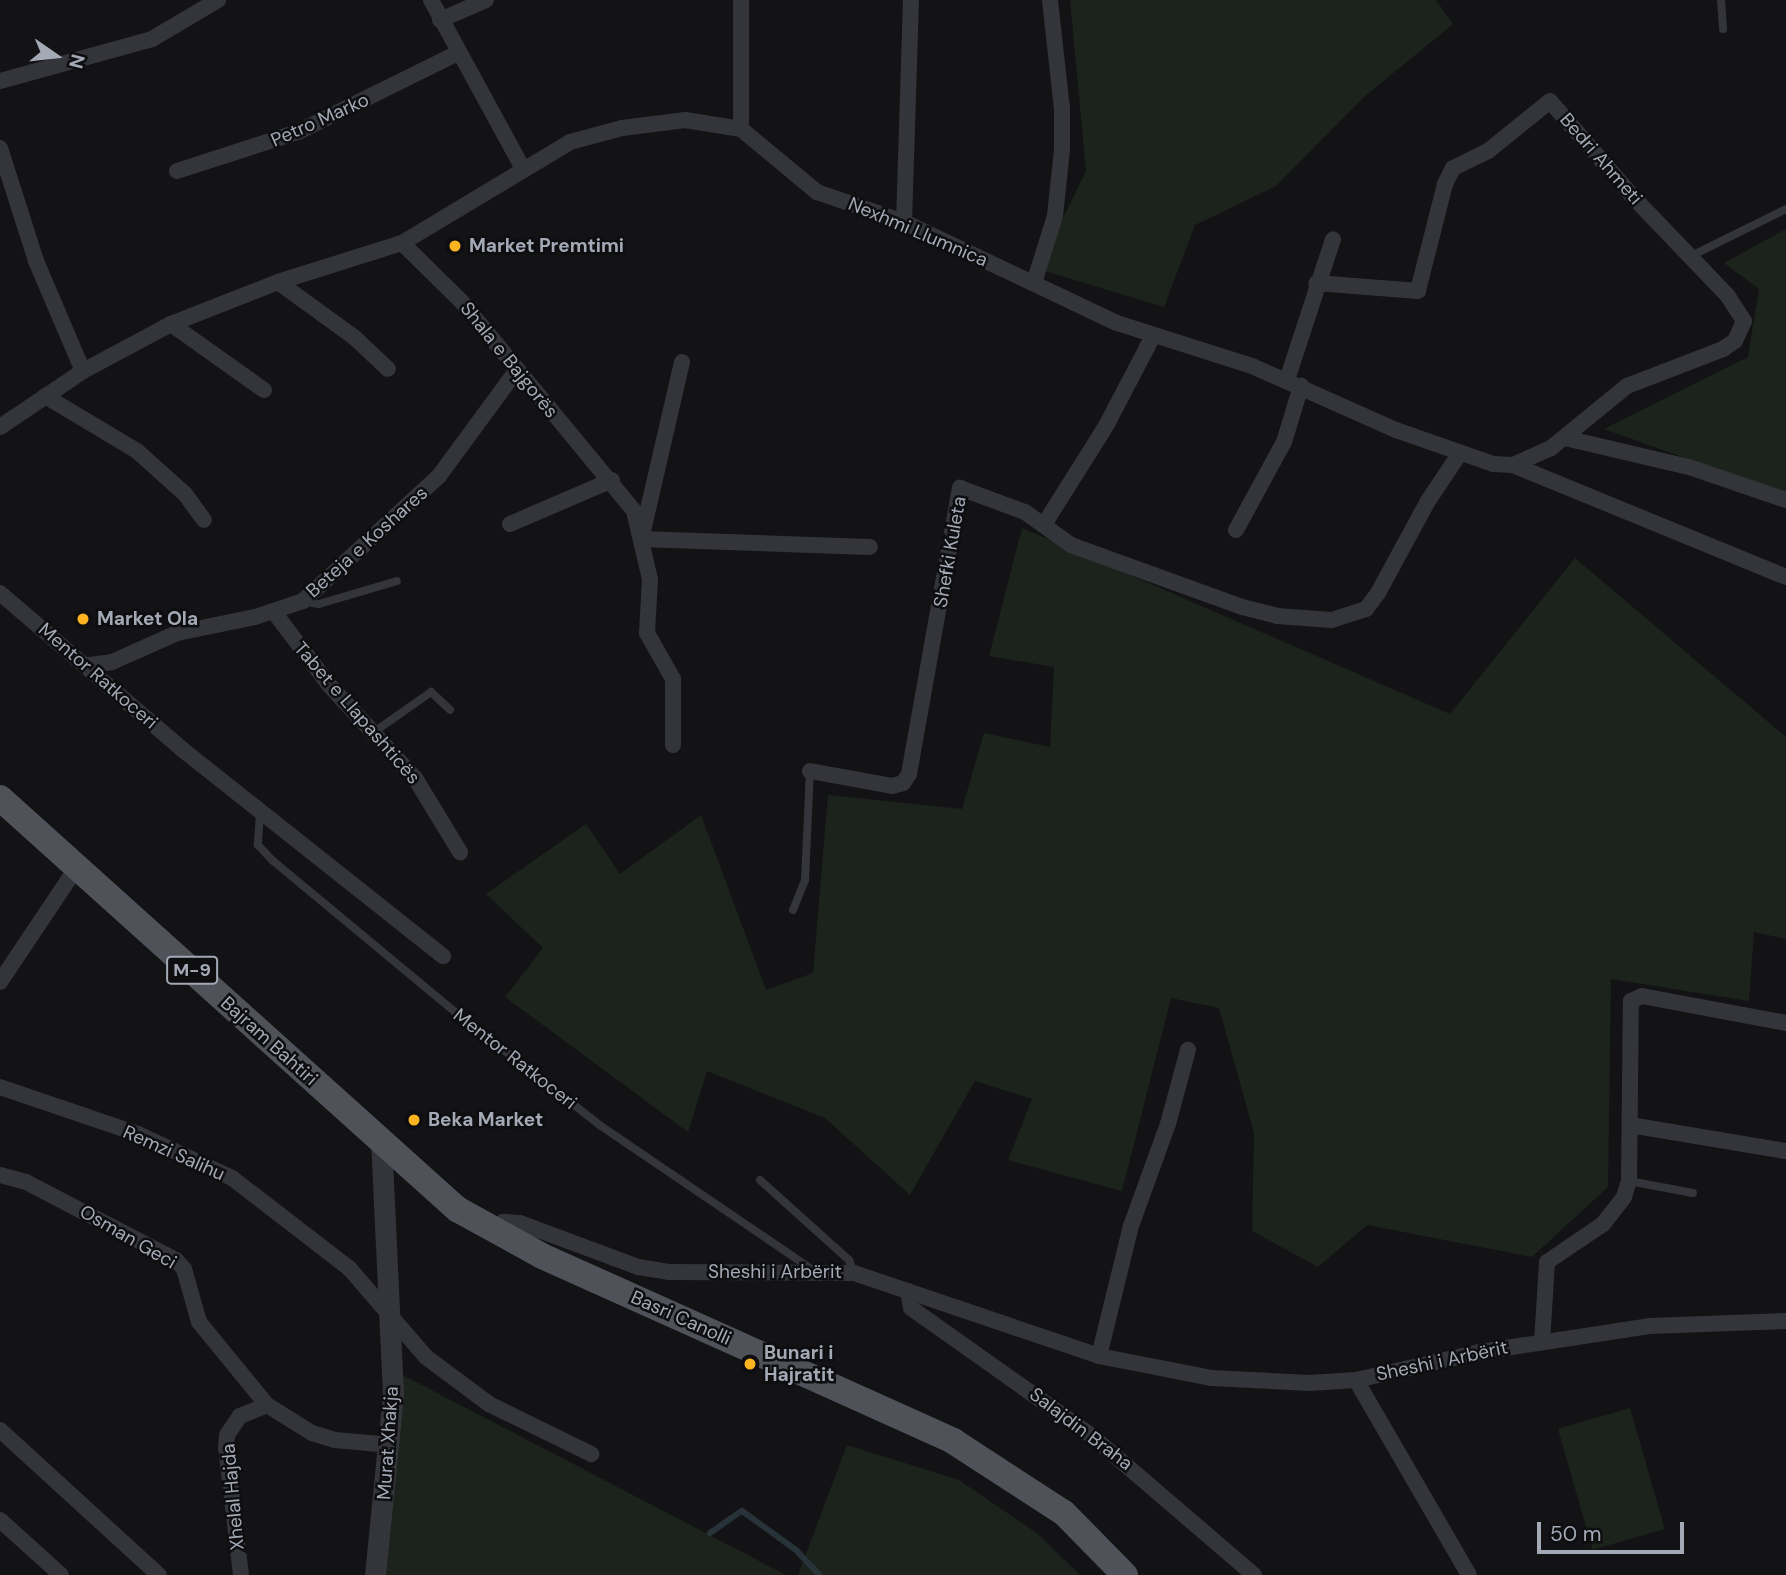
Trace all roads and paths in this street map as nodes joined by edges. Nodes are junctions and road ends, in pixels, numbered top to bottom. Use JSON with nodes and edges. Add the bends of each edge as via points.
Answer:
{"nodes":[{"id":1,"x":218,"y":0,"type":"edge"},
{"id":2,"x":431,"y":0,"type":"edge"},
{"id":3,"x":486,"y":0,"type":"edge"},
{"id":4,"x":741,"y":0,"type":"edge"},
{"id":5,"x":911,"y":0,"type":"edge"},
{"id":6,"x":1050,"y":0,"type":"edge"},
{"id":7,"x":1721,"y":0,"type":"edge"},
{"id":8,"x":440,"y":20,"type":"junction"},
{"id":9,"x":1723,"y":29,"type":"dead end"},
{"id":10,"x":458,"y":53,"type":"junction"},
{"id":11,"x":0,"y":81,"type":"edge"},
{"id":12,"x":741,"y":129,"type":"junction"},
{"id":13,"x":0,"y":148,"type":"edge"},
{"id":14,"x":523,"y":169,"type":"junction"},
{"id":15,"x":177,"y":171,"type":"dead end"},
{"id":16,"x":1786,"y":209,"type":"edge"},
{"id":17,"x":904,"y":222,"type":"junction"},
{"id":18,"x":1333,"y":239,"type":"dead end"},
{"id":19,"x":401,"y":243,"type":"junction"},
{"id":20,"x":1691,"y":256,"type":"junction"},
{"id":21,"x":278,"y":282,"type":"junction"},
{"id":22,"x":1034,"y":283,"type":"junction"},
{"id":23,"x":1316,"y":283,"type":"junction"},
{"id":24,"x":171,"y":324,"type":"junction"},
{"id":25,"x":1153,"y":336,"type":"junction"},
{"id":26,"x":682,"y":362,"type":"dead end"},
{"id":27,"x":387,"y":369,"type":"dead end"},
{"id":28,"x":83,"y":371,"type":"junction"},
{"id":29,"x":516,"y":371,"type":"junction"},
{"id":30,"x":1294,"y":383,"type":"junction"},
{"id":31,"x":264,"y":390,"type":"dead end"},
{"id":32,"x":45,"y":396,"type":"junction"},
{"id":33,"x":0,"y":428,"type":"edge"},
{"id":34,"x":1565,"y":438,"type":"junction"},
{"id":35,"x":1460,"y":453,"type":"junction"},
{"id":36,"x":1513,"y":465,"type":"junction"},
{"id":37,"x":612,"y":480,"type":"junction"},
{"id":38,"x":1786,"y":500,"type":"edge"},
{"id":39,"x":204,"y":520,"type":"dead end"},
{"id":40,"x":1045,"y":523,"type":"junction"},
{"id":41,"x":510,"y":524,"type":"dead end"},
{"id":42,"x":1236,"y":530,"type":"dead end"},
{"id":43,"x":641,"y":539,"type":"junction"},
{"id":44,"x":870,"y":547,"type":"dead end"},
{"id":45,"x":1786,"y":577,"type":"edge"},
{"id":46,"x":397,"y":581,"type":"dead end"},
{"id":47,"x":0,"y":593,"type":"edge"},
{"id":48,"x":303,"y":601,"type":"junction"},
{"id":49,"x":274,"y":612,"type":"junction"},
{"id":50,"x":89,"y":665,"type":"junction"},
{"id":51,"x":450,"y":710,"type":"dead end"},
{"id":52,"x":374,"y":733,"type":"junction"},
{"id":53,"x":673,"y":745,"type":"dead end"},
{"id":54,"x":810,"y":771,"type":"joint"},
{"id":55,"x":0,"y":798,"type":"edge"},
{"id":56,"x":265,"y":818,"type":"junction"},
{"id":57,"x":460,"y":852,"type":"dead end"},
{"id":58,"x":77,"y":867,"type":"junction"},
{"id":59,"x":793,"y":910,"type":"dead end"},
{"id":60,"x":443,"y":956,"type":"dead end"},
{"id":61,"x":0,"y":982,"type":"edge"},
{"id":62,"x":1786,"y":1023,"type":"edge"},
{"id":63,"x":1188,"y":1050,"type":"dead end"},
{"id":64,"x":0,"y":1087,"type":"edge"},
{"id":65,"x":1630,"y":1125,"type":"junction"},
{"id":66,"x":381,"y":1144,"type":"junction"},
{"id":67,"x":1786,"y":1151,"type":"edge"},
{"id":68,"x":0,"y":1175,"type":"edge"},
{"id":69,"x":760,"y":1180,"type":"dead end"},
{"id":70,"x":1629,"y":1181,"type":"junction"},
{"id":71,"x":1693,"y":1194,"type":"dead end"},
{"id":72,"x":492,"y":1230,"type":"junction"},
{"id":73,"x":814,"y":1271,"type":"junction"},
{"id":74,"x":855,"y":1273,"type":"junction"},
{"id":75,"x":908,"y":1291,"type":"junction"},
{"id":76,"x":389,"y":1311,"type":"junction"},
{"id":77,"x":1786,"y":1321,"type":"edge"},
{"id":78,"x":1542,"y":1342,"type":"junction"},
{"id":79,"x":1099,"y":1356,"type":"junction"},
{"id":80,"x":1356,"y":1380,"type":"junction"},
{"id":81,"x":267,"y":1405,"type":"junction"},
{"id":82,"x":0,"y":1430,"type":"edge"},
{"id":83,"x":390,"y":1445,"type":"junction"},
{"id":84,"x":591,"y":1454,"type":"dead end"},
{"id":85,"x":0,"y":1520,"type":"edge"},
{"id":86,"x":61,"y":1575,"type":"edge"},
{"id":87,"x":159,"y":1575,"type":"edge"},
{"id":88,"x":241,"y":1575,"type":"edge"},
{"id":89,"x":375,"y":1575,"type":"edge"},
{"id":90,"x":1125,"y":1575,"type":"edge"},
{"id":91,"x":1254,"y":1575,"type":"edge"},
{"id":92,"x":1469,"y":1575,"type":"edge"}],
"edges":[{"from":1,"to":11,"type":"street","via":[[152,39]]},
{"from":2,"to":8,"type":"street"},
{"from":3,"to":8,"type":"street"},
{"from":4,"to":12,"type":"street"},
{"from":5,"to":17,"type":"street"},
{"from":6,"to":22,"type":"street","via":[[1062,149],[1055,216]]},
{"from":7,"to":9,"type":"lane"},
{"from":8,"to":10,"type":"street"},
{"from":10,"to":14,"type":"street"},
{"from":10,"to":15,"type":"street","name":"Petro Marko","via":[[298,132]]},
{"from":12,"to":14,"type":"street","via":[[685,120],[621,128],[570,142]]},
{"from":12,"to":17,"type":"street","name":"Nexhmi Llumnica","via":[[817,192]]},
{"from":13,"to":28,"type":"street","via":[[36,261]]},
{"from":14,"to":19,"type":"street","via":[[479,200]]},
{"from":16,"to":20,"type":"lane"},
{"from":17,"to":22,"type":"street","name":"Nexhmi Llumnica"},
{"from":18,"to":23,"type":"street"},
{"from":19,"to":21,"type":"street"},
{"from":19,"to":29,"type":"street","name":"Shala e Bajgorës","via":[[453,292]]},
{"from":20,"to":23,"type":"street","name":"Bedri Ahmeti","via":[[1550,101],[1488,151],[1453,167],[1418,291]]},
{"from":20,"to":34,"type":"street","name":"Bedri Ahmeti","via":[[1744,321],[1735,341],[1627,386]]},
{"from":21,"to":24,"type":"street"},
{"from":21,"to":27,"type":"street","via":[[355,338]]},
{"from":22,"to":25,"type":"street","name":"Nexhmi Llumnica"},
{"from":23,"to":30,"type":"street"},
{"from":24,"to":28,"type":"street"},
{"from":24,"to":31,"type":"street"},
{"from":25,"to":30,"type":"street","name":"Nexhmi Llumnica"},
{"from":25,"to":40,"type":"street","via":[[1107,424]]},
{"from":26,"to":43,"type":"street","name":"Shala e Bajgorës"},
{"from":28,"to":32,"type":"street"},
{"from":29,"to":37,"type":"street","name":"Shala e Bajgorës"},
{"from":29,"to":48,"type":"street","name":"Beteja e Koshares","via":[[439,476]]},
{"from":30,"to":35,"type":"street","name":"Nexhmi Llumnica"},
{"from":30,"to":42,"type":"street","via":[[1284,442]]},
{"from":32,"to":33,"type":"street"},
{"from":32,"to":39,"type":"street","via":[[137,451],[185,494]]},
{"from":34,"to":36,"type":"street"},
{"from":34,"to":38,"type":"street","via":[[1710,472]]},
{"from":35,"to":36,"type":"street","name":"Nexhmi Llumnica"},
{"from":35,"to":40,"type":"street","name":"Shefki Kuleta","via":[[1378,593],[1352,617],[1277,616],[1241,607],[1071,545]]},
{"from":36,"to":45,"type":"street","name":"Nexhmi Llumnica"},
{"from":37,"to":41,"type":"street"},
{"from":37,"to":43,"type":"street","name":"Shala e Bajgorës","via":[[634,511]]},
{"from":40,"to":54,"type":"street","name":"Shefki Kuleta","via":[[960,488],[909,774],[903,783],[892,786]]},
{"from":43,"to":44,"type":"street"},
{"from":43,"to":53,"type":"street","name":"Shala e Bajgorës","via":[[652,594],[647,633],[673,679]]},
{"from":46,"to":48,"type":"lane","via":[[319,604]]},
{"from":47,"to":50,"type":"street","name":"Mentor Ratkoceri"},
{"from":48,"to":49,"type":"street","name":"Beteja e Koshares"},
{"from":49,"to":50,"type":"street","name":"Beteja e Koshares","via":[[177,633],[112,662]]},
{"from":49,"to":52,"type":"street","name":"Tabet e Llapashticës","via":[[330,686]]},
{"from":50,"to":56,"type":"street","name":"Mentor Ratkoceri"},
{"from":51,"to":52,"type":"lane","via":[[431,692]]},
{"from":52,"to":57,"type":"street","name":"Tabet e Llapashticës","via":[[415,778]]},
{"from":54,"to":59,"type":"lane","name":"Shefki Kuleta","via":[[805,880]]},
{"from":55,"to":58,"type":"main road","name":"Bajram Bahtiri","number":"M-9"},
{"from":56,"to":60,"type":"street"},
{"from":56,"to":73,"type":"lane","name":"Mentor Ratkoceri","via":[[258,845],[272,860],[455,1013],[601,1126]]},
{"from":58,"to":61,"type":"street"},
{"from":58,"to":66,"type":"main road","name":"Bajram Bahtiri","number":"M-9"},
{"from":62,"to":65,"type":"street","via":[[1635,996],[1629,1009]]},
{"from":63,"to":79,"type":"street","via":[[1168,1124],[1131,1226]]},
{"from":64,"to":76,"type":"street","name":"Remzi Salihu","via":[[138,1134],[232,1178],[349,1268]]},
{"from":65,"to":67,"type":"street"},
{"from":65,"to":70,"type":"street"},
{"from":66,"to":72,"type":"main road","name":"Basri Canolli","number":"M-9","via":[[437,1195]]},
{"from":66,"to":76,"type":"street","name":"Murat Xhakja"},
{"from":68,"to":81,"type":"street","name":"Osman Geci","via":[[26,1182],[176,1260],[184,1269],[199,1321]]},
{"from":69,"to":74,"type":"lane","via":[[849,1260]]},
{"from":70,"to":71,"type":"lane"},
{"from":70,"to":78,"type":"street","via":[[1624,1197],[1603,1224],[1547,1262]]},
{"from":72,"to":73,"type":"street","name":"Sheshi i Arbërit","via":[[503,1222],[520,1223],[638,1267],[669,1272]]},
{"from":72,"to":90,"type":"main road","name":"Basri Canolli","number":"M-9","via":[[962,1446],[1064,1513]]},
{"from":73,"to":74,"type":"street","name":"Sheshi i Arbërit"},
{"from":74,"to":75,"type":"street","name":"Sheshi i Arbërit"},
{"from":75,"to":79,"type":"street","name":"Sheshi i Arbërit"},
{"from":75,"to":91,"type":"street","name":"Salajdin Braha","via":[[911,1308],[1093,1437]]},
{"from":76,"to":83,"type":"street","name":"Murat Xhakja"},
{"from":76,"to":84,"type":"street","via":[[426,1357],[489,1404]]},
{"from":77,"to":78,"type":"street","name":"Sheshi i Arbërit","via":[[1661,1325]]},
{"from":78,"to":80,"type":"street","name":"Sheshi i Arbërit"},
{"from":79,"to":80,"type":"street","name":"Sheshi i Arbërit","via":[[1212,1378],[1309,1383]]},
{"from":80,"to":92,"type":"street"},
{"from":81,"to":83,"type":"street","via":[[312,1433]]},
{"from":81,"to":88,"type":"street","name":"Xhelal Hajda","via":[[240,1416],[227,1434]]},
{"from":82,"to":87,"type":"street"},
{"from":83,"to":89,"type":"street","name":"Murat Xhakja"},
{"from":85,"to":86,"type":"street"}]}
